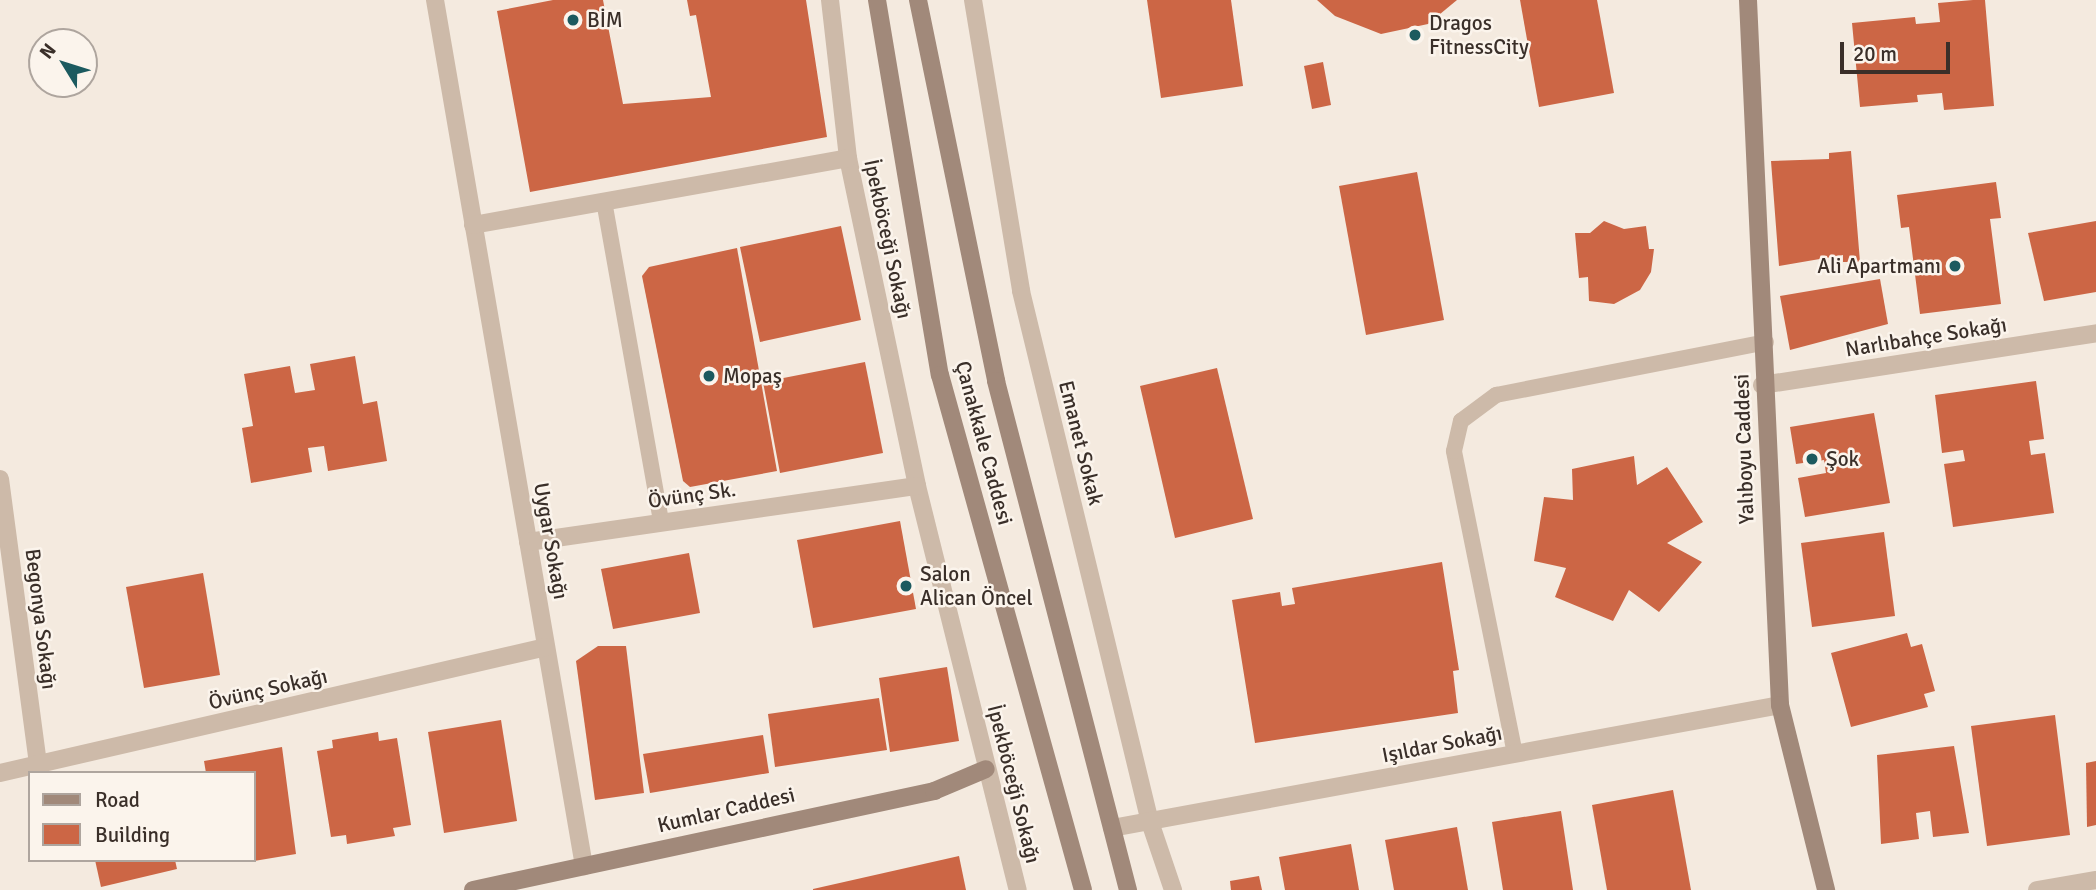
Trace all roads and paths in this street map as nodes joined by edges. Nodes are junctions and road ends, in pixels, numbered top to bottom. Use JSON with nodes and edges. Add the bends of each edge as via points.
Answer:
{"nodes":[{"id":1,"x":435,"y":0,"type":"edge"},
{"id":2,"x":830,"y":0,"type":"edge"},
{"id":3,"x":877,"y":0,"type":"edge"},
{"id":4,"x":918,"y":0,"type":"edge"},
{"id":5,"x":973,"y":0,"type":"edge"},
{"id":6,"x":1748,"y":0,"type":"edge"},
{"id":7,"x":848,"y":158,"type":"junction"},
{"id":8,"x":604,"y":201,"type":"junction"},
{"id":9,"x":473,"y":225,"type":"junction"},
{"id":10,"x":2096,"y":333,"type":"edge"},
{"id":11,"x":1766,"y":342,"type":"junction"},
{"id":12,"x":1762,"y":385,"type":"junction"},
{"id":13,"x":0,"y":479,"type":"edge"},
{"id":14,"x":917,"y":486,"type":"junction"},
{"id":15,"x":661,"y":522,"type":"junction"},
{"id":16,"x":528,"y":542,"type":"junction"},
{"id":17,"x":546,"y":647,"type":"junction"},
{"id":18,"x":1780,"y":705,"type":"junction"},
{"id":19,"x":1515,"y":754,"type":"junction"},
{"id":20,"x":38,"y":765,"type":"junction"},
{"id":21,"x":986,"y":768,"type":"junction"},
{"id":22,"x":0,"y":773,"type":"edge"},
{"id":23,"x":1150,"y":822,"type":"junction"},
{"id":24,"x":1112,"y":828,"type":"junction"},
{"id":25,"x":584,"y":866,"type":"junction"},
{"id":26,"x":2096,"y":880,"type":"edge"},
{"id":27,"x":2057,"y":888,"type":"edge"},
{"id":28,"x":473,"y":890,"type":"edge"},
{"id":29,"x":1018,"y":890,"type":"edge"},
{"id":30,"x":1083,"y":890,"type":"edge"},
{"id":31,"x":1129,"y":890,"type":"edge"},
{"id":32,"x":1173,"y":890,"type":"edge"},
{"id":33,"x":1826,"y":890,"type":"edge"},
{"id":34,"x":2038,"y":890,"type":"edge"}],
"edges":[{"from":1,"to":9,"type":"street","name":"Uygar Sokağı"},
{"from":2,"to":7,"type":"street","name":"İpekböceği Sokağı"},
{"from":3,"to":30,"type":"main road","name":"Çanakkale Caddesi","via":[[940,375]]},
{"from":4,"to":24,"type":"main road","name":"Çanakkale Caddesi","via":[[996,381]]},
{"from":5,"to":23,"type":"street","name":"Emanet Sokak","via":[[1021,291]]},
{"from":6,"to":11,"type":"main road","name":"Yalıboyu Caddesi"},
{"from":7,"to":8,"type":"street"},
{"from":7,"to":14,"type":"street","name":"İpekböceği Sokağı"},
{"from":8,"to":9,"type":"street"},
{"from":8,"to":15,"type":"lane"},
{"from":9,"to":16,"type":"street","name":"Uygar Sokağı"},
{"from":10,"to":12,"type":"street","name":"Narlıbahçe Sokağı"},
{"from":11,"to":12,"type":"main road","name":"Yalıboyu Caddesi"},
{"from":11,"to":19,"type":"lane","via":[[1496,395],[1461,421],[1454,451]]},
{"from":12,"to":18,"type":"main road","name":"Yalıboyu Caddesi"},
{"from":13,"to":20,"type":"street","name":"Begonya Sokağı"},
{"from":14,"to":15,"type":"street","name":"Övünç Sk."},
{"from":14,"to":21,"type":"street","name":"İpekböceği Sokağı"},
{"from":15,"to":16,"type":"street","name":"Övünç Sk."},
{"from":16,"to":17,"type":"street","name":"Uygar Sokağı"},
{"from":17,"to":20,"type":"street","name":"Övünç Sokağı"},
{"from":17,"to":25,"type":"street","name":"Uygar Sokağı"},
{"from":18,"to":19,"type":"street","name":"Işıldar Sokağı"},
{"from":18,"to":33,"type":"main road","name":"Yalıboyu Caddesi"},
{"from":19,"to":23,"type":"street","name":"Işıldar Sokağı"},
{"from":20,"to":22,"type":"street","name":"Övünç Sokağı"},
{"from":21,"to":25,"type":"main road","name":"Kumlar Caddesi","via":[[933,791]]},
{"from":21,"to":29,"type":"street","name":"İpekböceği Sokağı"},
{"from":23,"to":24,"type":"street","name":"Işıldar Sokağı"},
{"from":23,"to":32,"type":"street","name":"Emanet Sokak"},
{"from":24,"to":31,"type":"main road","name":"Çanakkale Caddesi"},
{"from":25,"to":28,"type":"main road","name":"Kumlar Caddesi"},
{"from":26,"to":27,"type":"street"},
{"from":27,"to":34,"type":"street"}]}
